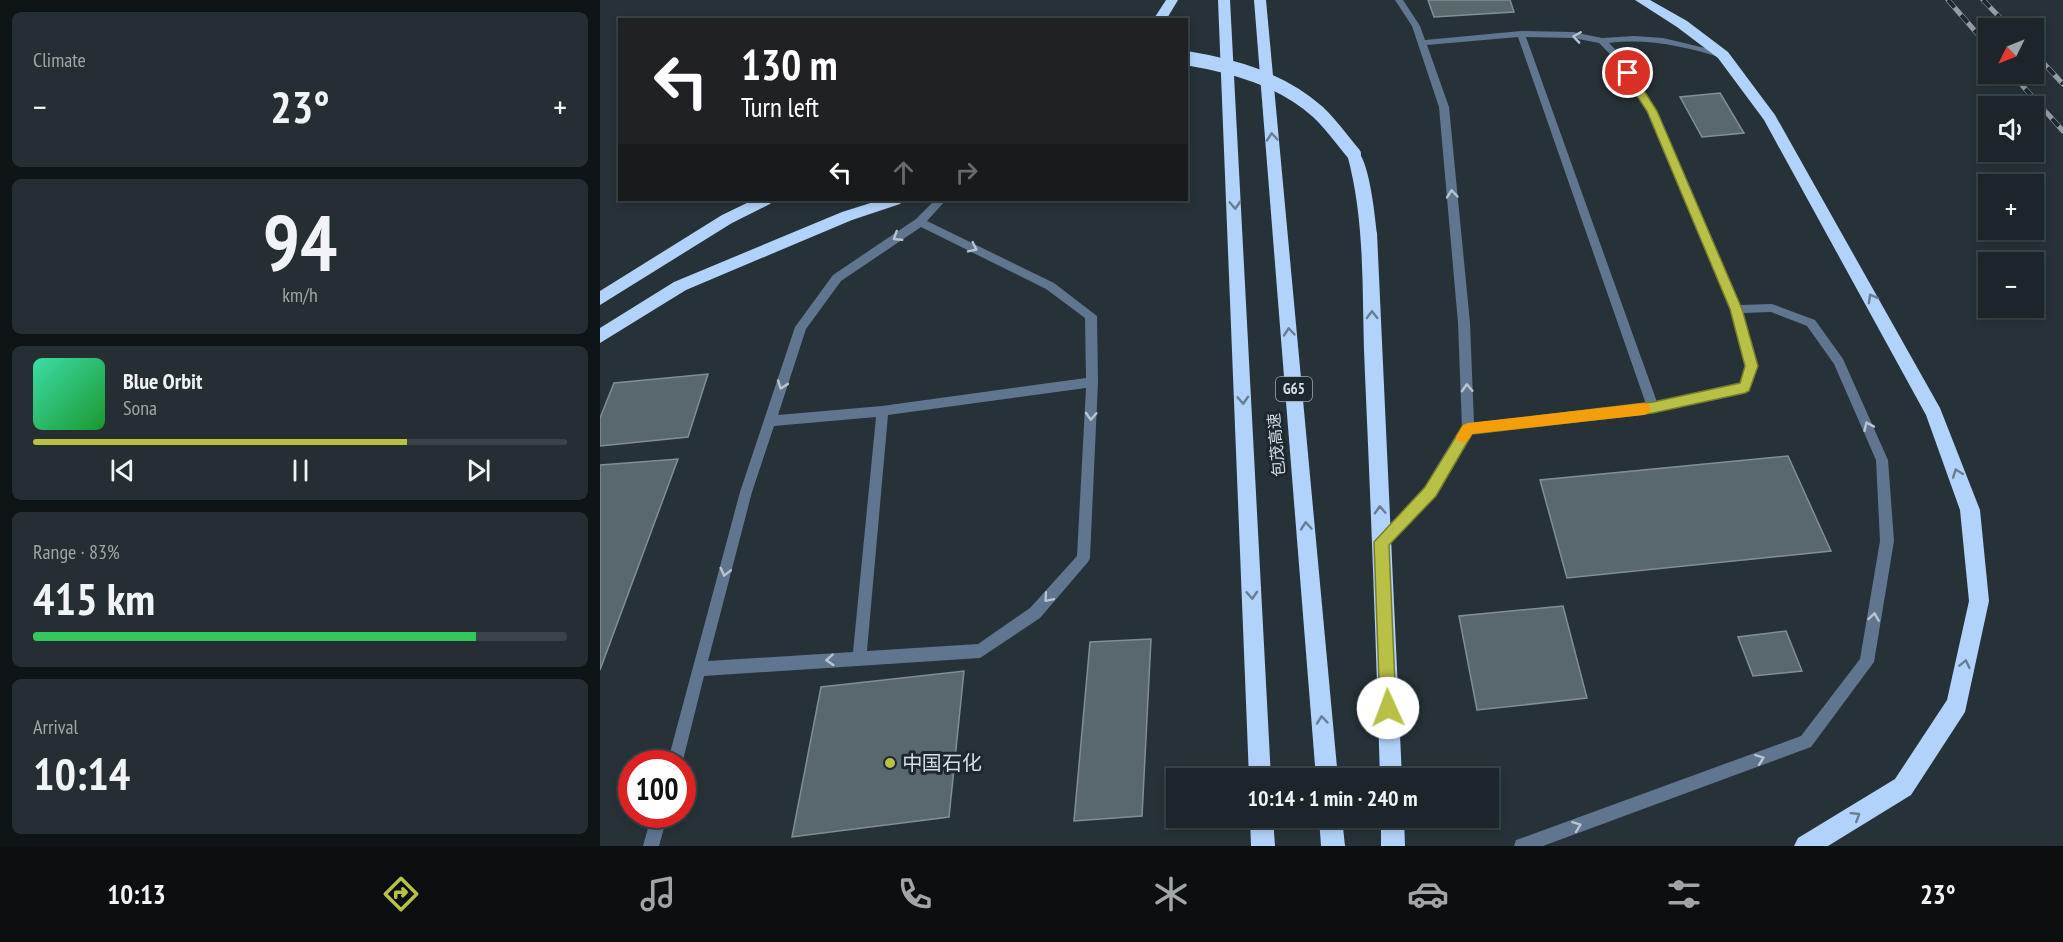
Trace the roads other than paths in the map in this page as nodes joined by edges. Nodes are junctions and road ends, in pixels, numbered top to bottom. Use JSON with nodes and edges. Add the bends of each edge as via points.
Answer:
{"nodes":[{"id":1,"x":1172,"y":0,"type":"edge"},
{"id":2,"x":1224,"y":0,"type":"edge"},
{"id":3,"x":1260,"y":0,"type":"edge"},
{"id":4,"x":1399,"y":0,"type":"edge"},
{"id":5,"x":1641,"y":0,"type":"edge"},
{"id":6,"x":1160,"y":18,"type":"edge"},
{"id":7,"x":1521,"y":34,"type":"junction"},
{"id":8,"x":1602,"y":41,"type":"junction"},
{"id":9,"x":1422,"y":43,"type":"junction"},
{"id":10,"x":1723,"y":55,"type":"junction"},
{"id":11,"x":1188,"y":58,"type":"edge"},
{"id":12,"x":763,"y":201,"type":"edge"},
{"id":13,"x":892,"y":201,"type":"edge"},
{"id":14,"x":940,"y":201,"type":"edge"},
{"id":15,"x":920,"y":222,"type":"junction"},
{"id":16,"x":600,"y":299,"type":"edge"},
{"id":17,"x":1736,"y":309,"type":"junction"},
{"id":18,"x":600,"y":336,"type":"edge"},
{"id":19,"x":1092,"y":382,"type":"junction"},
{"id":20,"x":1653,"y":408,"type":"junction"},
{"id":21,"x":882,"y":411,"type":"junction"},
{"id":22,"x":770,"y":421,"type":"junction"},
{"id":23,"x":1468,"y":429,"type":"junction"},
{"id":24,"x":1381,"y":542,"type":"junction"},
{"id":25,"x":859,"y":658,"type":"junction"},
{"id":26,"x":700,"y":669,"type":"junction"},
{"id":27,"x":678,"y":750,"type":"edge"},
{"id":28,"x":1260,"y":768,"type":"edge"},
{"id":29,"x":1327,"y":768,"type":"edge"},
{"id":30,"x":1391,"y":768,"type":"edge"},
{"id":31,"x":656,"y":828,"type":"edge"},
{"id":32,"x":1262,"y":828,"type":"edge"},
{"id":33,"x":1332,"y":828,"type":"edge"},
{"id":34,"x":1333,"y":844,"type":"edge"},
{"id":35,"x":1263,"y":845,"type":"edge"},
{"id":36,"x":651,"y":846,"type":"edge"},
{"id":37,"x":1522,"y":846,"type":"edge"},
{"id":38,"x":1806,"y":846,"type":"edge"}],
"edges":[{"from":1,"to":6,"type":"highway"},
{"from":2,"to":28,"type":"highway","name":"包茂高速","one_way":true},
{"from":29,"to":3,"type":"highway","name":"包茂高速","number":"G65","one_way":true},
{"from":4,"to":9,"type":"lane"},
{"from":5,"to":10,"type":"highway"},
{"from":8,"to":7,"type":"lane","one_way":true,"via":[[1573,35]]},
{"from":7,"to":9,"type":"lane"},
{"from":7,"to":20,"type":"lane"},
{"from":8,"to":10,"type":"lane","via":[[1629,37],[1670,40]]},
{"from":8,"to":17,"type":"lane","via":[[1615,54],[1652,111]]},
{"from":23,"to":9,"type":"lane","one_way":true,"via":[[1464,323],[1444,107]]},
{"from":38,"to":10,"type":"highway","one_way":true,"via":[[1903,787],[1957,704],[1979,601],[1970,510],[1934,413],[1770,118]]},
{"from":24,"to":11,"type":"highway","one_way":true,"bridge":true,"via":[[1371,233],[1364,186],[1354,154],[1319,113],[1288,88],[1238,69]]},
{"from":12,"to":16,"type":"highway"},
{"from":13,"to":18,"type":"highway","via":[[680,286]]},
{"from":14,"to":15,"type":"lane"},
{"from":15,"to":19,"type":"lane","one_way":true,"via":[[1050,286],[1091,316]]},
{"from":15,"to":22,"type":"lane","one_way":true,"via":[[837,278],[801,327]]},
{"from":17,"to":20,"type":"lane","via":[[1752,366],[1745,387]]},
{"from":37,"to":17,"type":"lane","one_way":true,"via":[[1806,742],[1867,662],[1887,541],[1882,460],[1839,362],[1811,323],[1772,308]]},
{"from":19,"to":21,"type":"lane"},
{"from":19,"to":25,"type":"lane","one_way":true,"via":[[1083,558],[1035,613],[980,651]]},
{"from":20,"to":23,"type":"lane"},
{"from":21,"to":22,"type":"lane"},
{"from":21,"to":25,"type":"lane"},
{"from":22,"to":26,"type":"lane","one_way":true,"via":[[746,492]]},
{"from":23,"to":24,"type":"lane","via":[[1431,492]]},
{"from":24,"to":30,"type":"highway"},
{"from":25,"to":26,"type":"lane","one_way":true},
{"from":26,"to":27,"type":"lane"},
{"from":31,"to":36,"type":"lane"},
{"from":32,"to":35,"type":"highway"},
{"from":33,"to":34,"type":"highway"}]}
